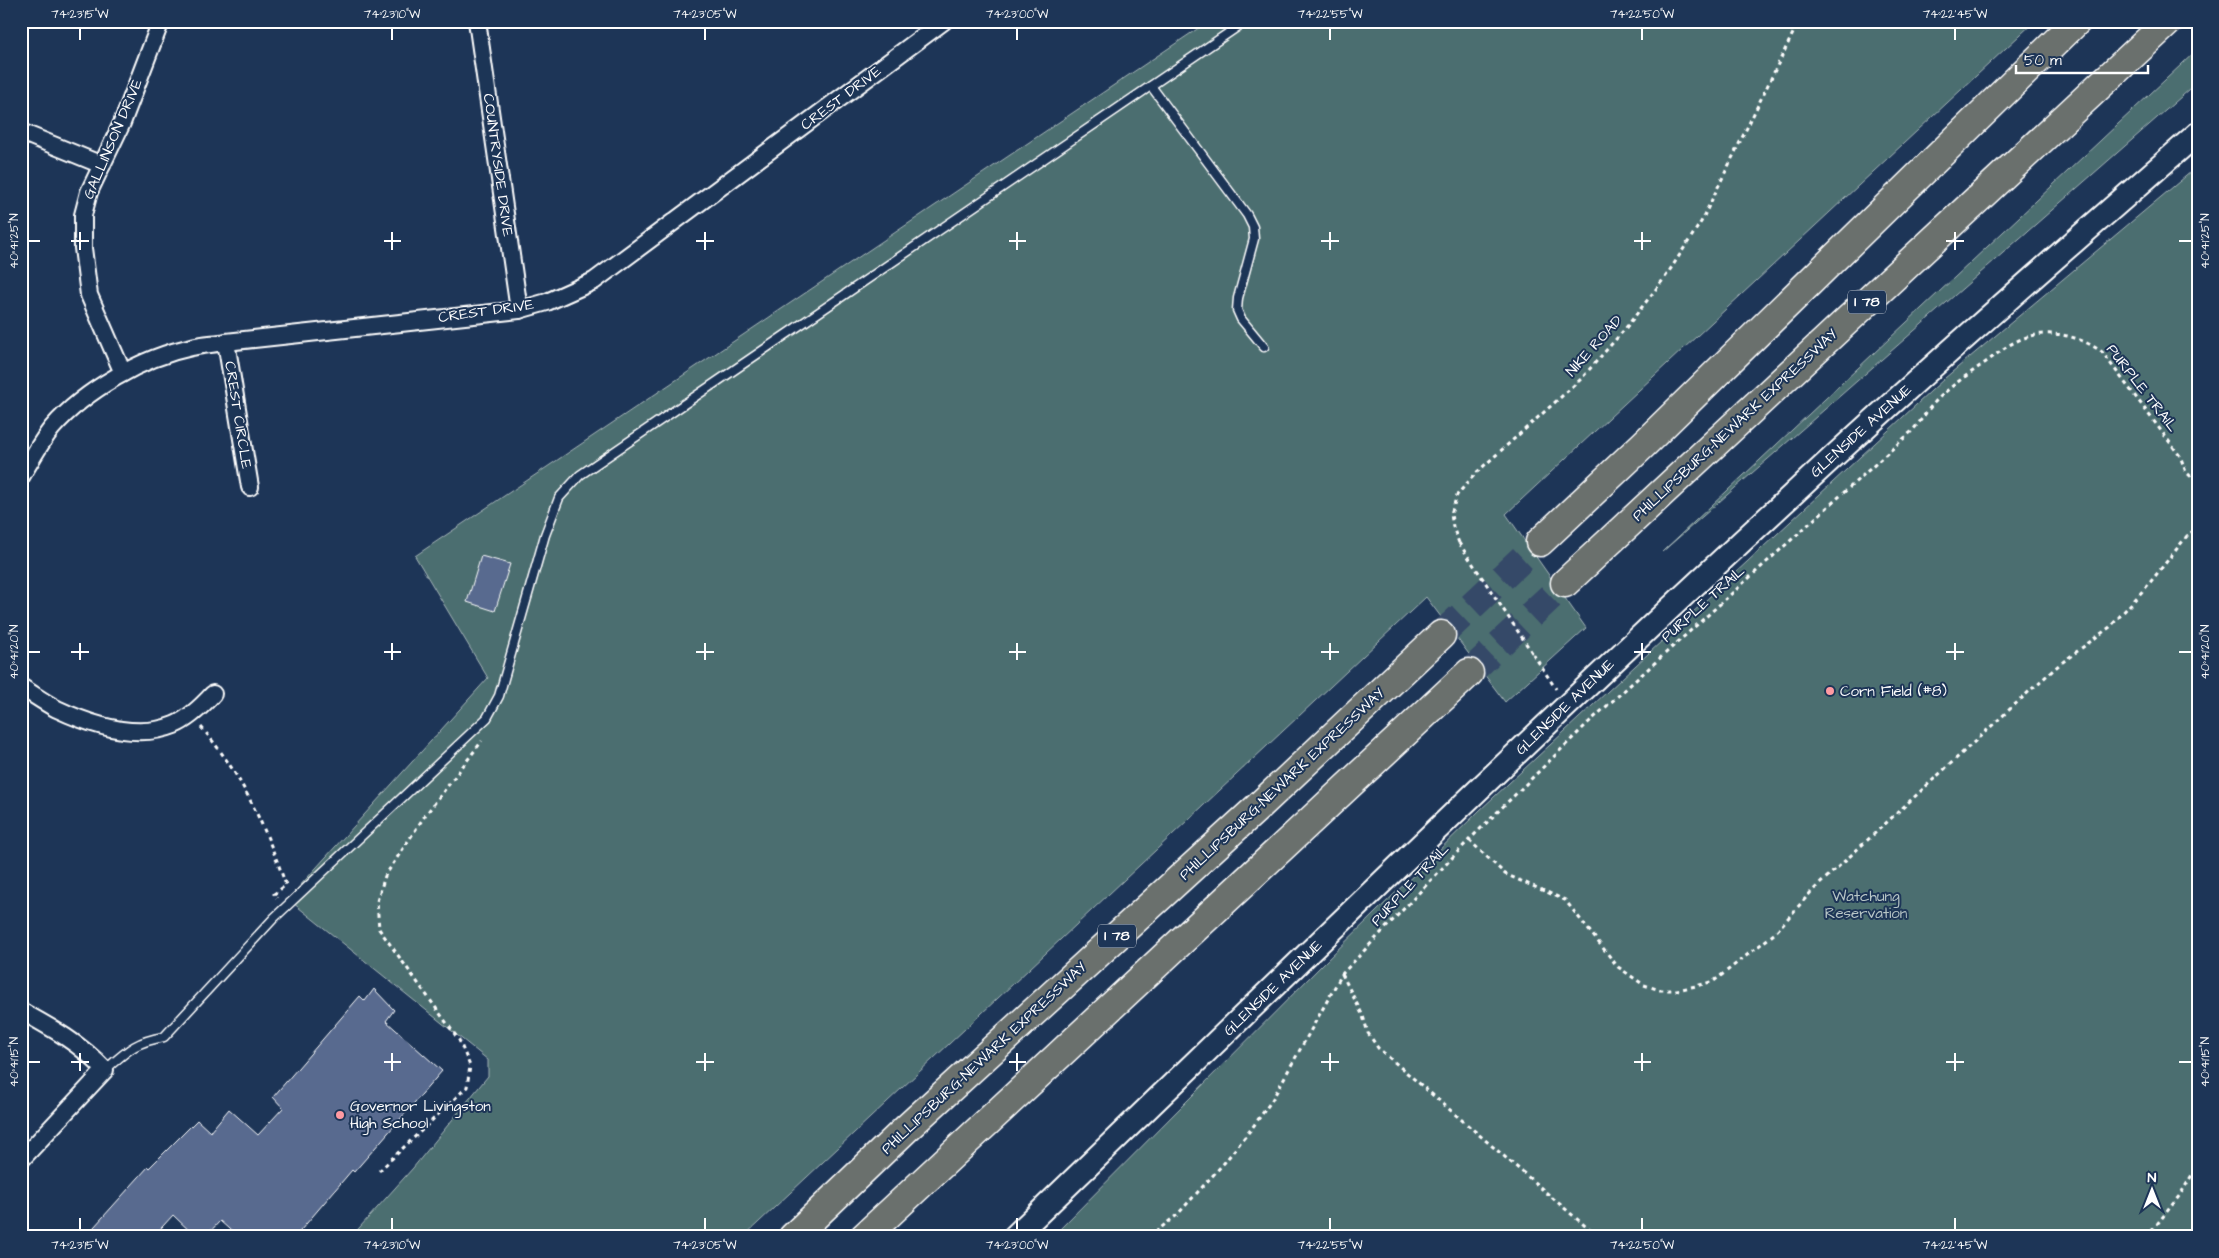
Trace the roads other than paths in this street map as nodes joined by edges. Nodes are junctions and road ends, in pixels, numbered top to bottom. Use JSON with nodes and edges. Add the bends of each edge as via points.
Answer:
{"nodes":[{"id":1,"x":161,"y":21,"type":"edge"},
{"id":2,"x":477,"y":21,"type":"edge"},
{"id":3,"x":944,"y":21,"type":"edge"},
{"id":4,"x":1246,"y":21,"type":"edge"},
{"id":5,"x":2077,"y":21,"type":"edge"},
{"id":6,"x":2169,"y":21,"type":"edge"},
{"id":7,"x":1151,"y":86,"type":"junction"},
{"id":8,"x":21,"y":132,"type":"edge"},
{"id":9,"x":2198,"y":133,"type":"edge"},
{"id":10,"x":102,"y":165,"type":"junction"},
{"id":11,"x":518,"y":310,"type":"junction"},
{"id":12,"x":226,"y":342,"type":"junction"},
{"id":13,"x":1264,"y":347,"type":"dead end"},
{"id":14,"x":123,"y":373,"type":"junction"},
{"id":15,"x":21,"y":476,"type":"edge"},
{"id":16,"x":250,"y":488,"type":"dead end"},
{"id":17,"x":1540,"y":542,"type":"tunnel mouth"},
{"id":18,"x":1565,"y":583,"type":"tunnel mouth"},
{"id":19,"x":1441,"y":635,"type":"tunnel mouth"},
{"id":20,"x":1468,"y":673,"type":"tunnel mouth"},
{"id":21,"x":21,"y":687,"type":"edge"},
{"id":22,"x":213,"y":694,"type":"dead end"},
{"id":23,"x":21,"y":1011,"type":"edge"},
{"id":24,"x":105,"y":1070,"type":"junction"},
{"id":25,"x":21,"y":1160,"type":"edge"},
{"id":26,"x":793,"y":1237,"type":"edge"},
{"id":27,"x":864,"y":1237,"type":"edge"},
{"id":28,"x":1014,"y":1237,"type":"edge"}],
"edges":[{"from":1,"to":10,"type":"street","name":"GALLINSON DRIVE","via":[[122,123]]},
{"from":2,"to":11,"type":"street","name":"COUNTRYSIDE DRIVE"},
{"from":3,"to":11,"type":"street","name":"CREST DRIVE","via":[[594,280],[547,302]]},
{"from":4,"to":7,"type":"lane"},
{"from":5,"to":17,"type":"highway"},
{"from":6,"to":18,"type":"highway","name":"PHILLIPSBURG-NEWARK EXPRESSWAY","number":"I 78"},
{"from":7,"to":13,"type":"lane","via":[[1253,227],[1254,239],[1237,310]]},
{"from":7,"to":24,"type":"lane","via":[[580,475],[560,498],[552,516],[499,696],[487,718],[284,907],[164,1037],[144,1041]]},
{"from":8,"to":10,"type":"street"},
{"from":9,"to":28,"type":"main road","name":"GLENSIDE AVENUE","via":[[1922,376],[1567,705]]},
{"from":10,"to":14,"type":"street","name":"GALLINSON DRIVE","via":[[89,192],[83,215],[83,248],[89,295]]},
{"from":11,"to":12,"type":"street","name":"CREST DRIVE"},
{"from":12,"to":14,"type":"street","name":"CREST DRIVE","via":[[166,354]]},
{"from":12,"to":16,"type":"street","name":"CREST CIRCLE"},
{"from":14,"to":15,"type":"street","name":"CREST DRIVE","via":[[65,414],[51,429]]},
{"from":19,"to":26,"type":"highway","name":"PHILLIPSBURG-NEWARK EXPRESSWAY","number":"I 78"},
{"from":20,"to":27,"type":"highway"},
{"from":21,"to":22,"type":"street","via":[[56,709],[130,732],[173,726]]},
{"from":23,"to":24,"type":"street","via":[[71,1039]]},
{"from":24,"to":25,"type":"street"}]}
